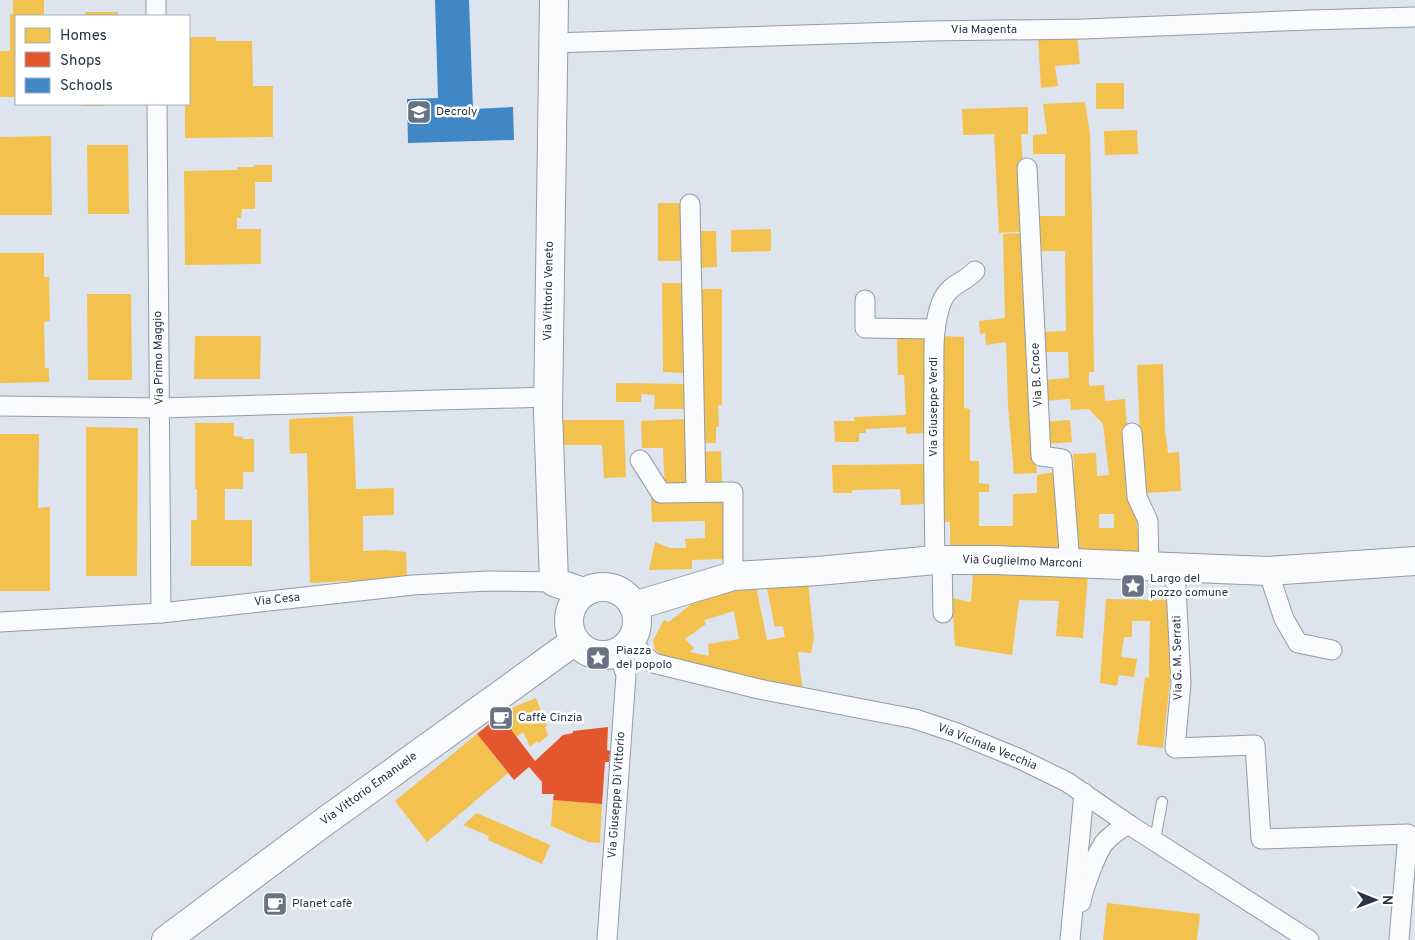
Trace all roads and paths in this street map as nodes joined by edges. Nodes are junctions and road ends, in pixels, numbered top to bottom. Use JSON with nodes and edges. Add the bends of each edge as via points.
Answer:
{"nodes":[{"id":1,"x":156,"y":0,"type":"edge"},
{"id":2,"x":554,"y":0,"type":"edge"},
{"id":3,"x":156,"y":15,"type":"edge"},
{"id":4,"x":1415,"y":17,"type":"edge"},
{"id":5,"x":553,"y":43,"type":"junction"},
{"id":6,"x":157,"y":105,"type":"edge"},
{"id":7,"x":1027,"y":168,"type":"dead end"},
{"id":8,"x":690,"y":204,"type":"dead end"},
{"id":9,"x":975,"y":271,"type":"dead end"},
{"id":10,"x":865,"y":300,"type":"dead end"},
{"id":11,"x":935,"y":329,"type":"junction"},
{"id":12,"x":548,"y":397,"type":"junction"},
{"id":13,"x":0,"y":406,"type":"edge"},
{"id":14,"x":160,"y":408,"type":"junction"},
{"id":15,"x":1132,"y":433,"type":"dead end"},
{"id":16,"x":640,"y":460,"type":"dead end"},
{"id":17,"x":696,"y":492,"type":"junction"},
{"id":18,"x":939,"y":560,"type":"junction"},
{"id":19,"x":1415,"y":561,"type":"edge"},
{"id":20,"x":1070,"y":564,"type":"junction"},
{"id":21,"x":1162,"y":567,"type":"junction"},
{"id":22,"x":1268,"y":571,"type":"junction"},
{"id":23,"x":733,"y":576,"type":"junction"},
{"id":24,"x":554,"y":582,"type":"junction"},
{"id":25,"x":584,"y":592,"type":"junction"},
{"id":26,"x":634,"y":606,"type":"junction"},
{"id":27,"x":161,"y":613,"type":"junction"},
{"id":28,"x":943,"y":613,"type":"dead end"},
{"id":29,"x":0,"y":622,"type":"edge"},
{"id":30,"x":575,"y":641,"type":"junction"},
{"id":31,"x":624,"y":647,"type":"junction"},
{"id":32,"x":1332,"y":650,"type":"dead end"},
{"id":33,"x":1084,"y":793,"type":"junction"},
{"id":34,"x":1162,"y":802,"type":"dead end"},
{"id":35,"x":1128,"y":824,"type":"junction"},
{"id":36,"x":1155,"y":840,"type":"junction"},
{"id":37,"x":166,"y":940,"type":"edge"},
{"id":38,"x":607,"y":940,"type":"edge"},
{"id":39,"x":1070,"y":940,"type":"edge"},
{"id":40,"x":1075,"y":940,"type":"edge"},
{"id":41,"x":1309,"y":940,"type":"edge"},
{"id":42,"x":1399,"y":940,"type":"edge"}],
"edges":[{"from":1,"to":3,"type":"street"},
{"from":2,"to":5,"type":"street","name":"Via Vittorio Veneto"},
{"from":4,"to":5,"type":"street","name":"Via Magenta"},
{"from":5,"to":12,"type":"street","name":"Via Vittorio Veneto"},
{"from":6,"to":14,"type":"street","name":"Via Primo Maggio"},
{"from":7,"to":20,"type":"street","name":"Via B. Croce","via":[[1041,456],[1062,459]]},
{"from":8,"to":17,"type":"street"},
{"from":9,"to":11,"type":"street","name":"Via Giuseppe Verdi","via":[[952,286],[943,300]]},
{"from":10,"to":11,"type":"street","via":[[865,328]]},
{"from":11,"to":18,"type":"street","name":"Via Giuseppe Verdi","via":[[933,417]]},
{"from":12,"to":14,"type":"street"},
{"from":12,"to":24,"type":"street","name":"Via Vittorio Veneto"},
{"from":13,"to":14,"type":"street"},
{"from":14,"to":27,"type":"street","name":"Via Primo Maggio"},
{"from":15,"to":21,"type":"street","name":"Via G. M. Serrati","via":[[1136,497],[1148,521]]},
{"from":16,"to":17,"type":"street","via":[[661,493]]},
{"from":17,"to":23,"type":"street","via":[[733,492]]},
{"from":18,"to":20,"type":"street","name":"Via Guglielmo Marconi"},
{"from":18,"to":23,"type":"street","name":"Via Guglielmo Marconi"},
{"from":18,"to":28,"type":"street","name":"Via Giuseppe Verdi"},
{"from":19,"to":22,"type":"street","name":"Via Guglielmo Marconi"},
{"from":20,"to":21,"type":"street","name":"Via Guglielmo Marconi"},
{"from":21,"to":22,"type":"street","name":"Via Guglielmo Marconi"},
{"from":21,"to":42,"type":"street","name":"Via G. M. Serrati","via":[[1181,683],[1175,748],[1255,745],[1260,839],[1408,834]]},
{"from":22,"to":32,"type":"street","via":[[1284,619],[1298,643]]},
{"from":23,"to":26,"type":"street","name":"Via Guglielmo Marconi"},
{"from":24,"to":25,"type":"street"},
{"from":24,"to":27,"type":"street","name":"Via Cesa","via":[[413,585]]},
{"from":25,"to":26,"type":"street","via":[[597,587],[612,588],[625,594]]},
{"from":25,"to":30,"type":"street","via":[[570,609],[568,620]]},
{"from":26,"to":31,"type":"street","via":[[636,631]]},
{"from":27,"to":29,"type":"street","name":"Via Cesa"},
{"from":30,"to":31,"type":"street","via":[[590,653],[609,655]]},
{"from":30,"to":37,"type":"street","name":"Via Vittorio Emanuele"},
{"from":31,"to":33,"type":"street","name":"Via Vicinale Vecchia","via":[[653,663],[759,689],[914,719],[1020,759]]},
{"from":31,"to":38,"type":"street","name":"Via Giuseppe Di Vittorio","via":[[626,675]]},
{"from":33,"to":35,"type":"street","name":"Via Vicinale Vecchia"},
{"from":33,"to":39,"type":"street"},
{"from":34,"to":36,"type":"lane"},
{"from":35,"to":36,"type":"street","name":"Via Vicinale Vecchia"},
{"from":35,"to":40,"type":"street","via":[[1103,844],[1096,859],[1082,897]]},
{"from":36,"to":41,"type":"street","name":"Via Vicinale Vecchia"}]}
